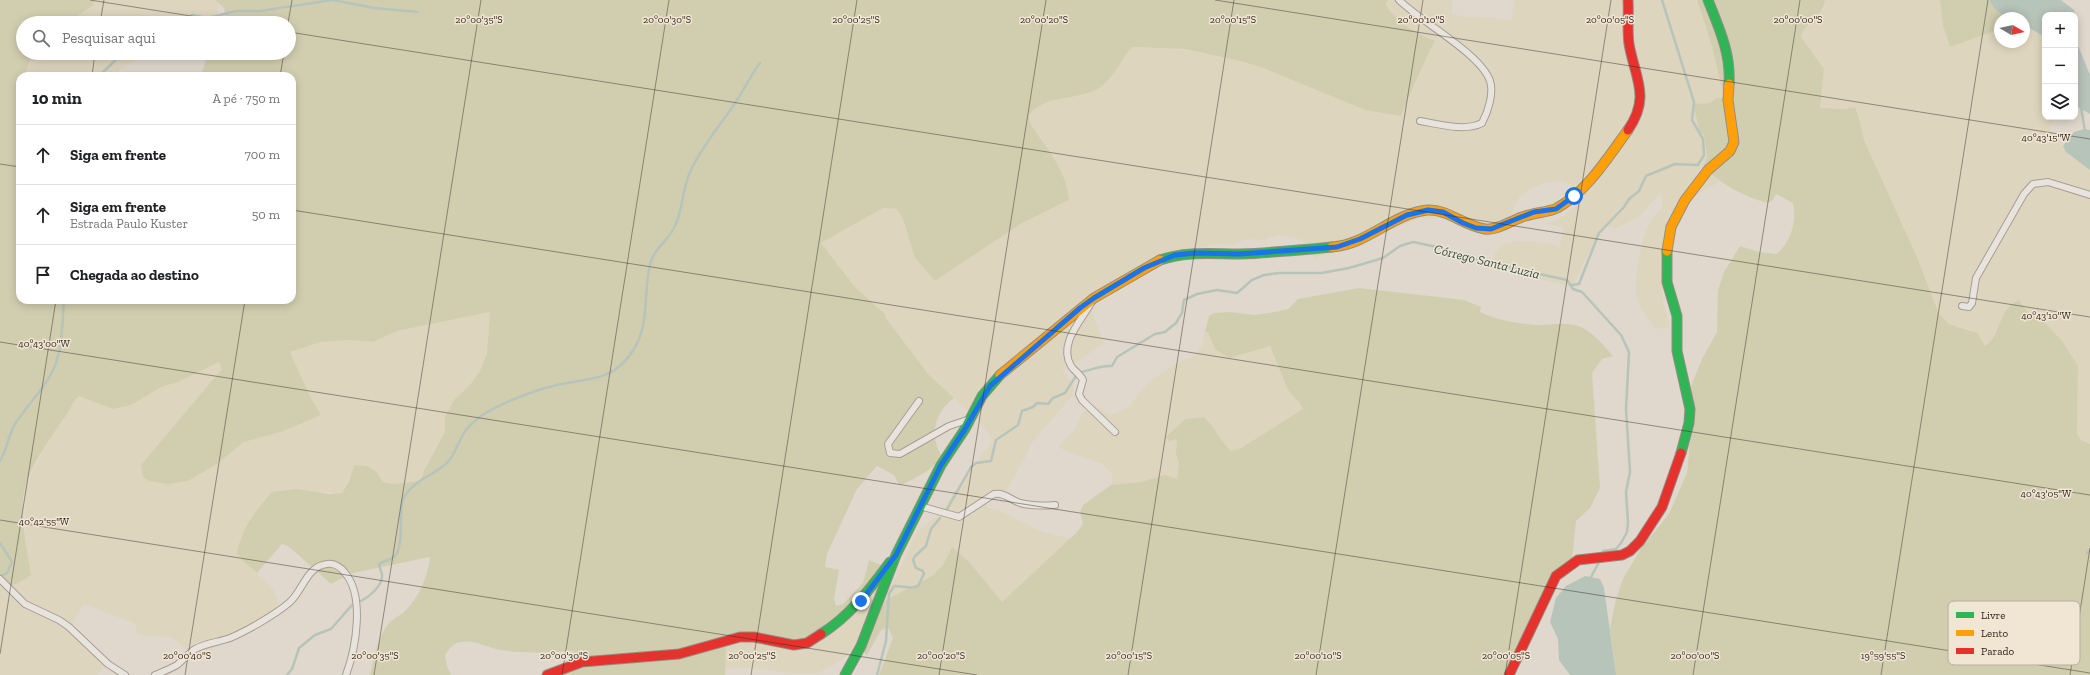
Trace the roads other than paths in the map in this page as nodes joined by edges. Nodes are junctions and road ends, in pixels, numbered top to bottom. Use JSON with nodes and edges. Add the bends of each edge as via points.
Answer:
{"nodes":[{"id":1,"x":1399,"y":0,"type":"edge"},
{"id":2,"x":1628,"y":0,"type":"edge"},
{"id":3,"x":1708,"y":0,"type":"edge"},
{"id":4,"x":1420,"y":121,"type":"dead end"},
{"id":5,"x":2090,"y":195,"type":"edge"},
{"id":6,"x":1094,"y":298,"type":"junction"},
{"id":7,"x":1962,"y":306,"type":"dead end"},
{"id":8,"x":919,"y":401,"type":"dead end"},
{"id":9,"x":970,"y":419,"type":"junction"},
{"id":10,"x":1115,"y":432,"type":"dead end"},
{"id":11,"x":1055,"y":505,"type":"dead end"},
{"id":12,"x":920,"y":506,"type":"junction"},
{"id":13,"x":896,"y":555,"type":"junction"},
{"id":14,"x":0,"y":579,"type":"edge"},
{"id":15,"x":126,"y":675,"type":"edge"},
{"id":16,"x":154,"y":675,"type":"edge"},
{"id":17,"x":346,"y":675,"type":"edge"},
{"id":18,"x":547,"y":675,"type":"edge"},
{"id":19,"x":845,"y":675,"type":"edge"},
{"id":20,"x":1509,"y":675,"type":"edge"}],
"edges":[{"from":1,"to":4,"type":"street","via":[[1471,56],[1485,70],[1491,83],[1482,123],[1465,126]]},
{"from":2,"to":6,"type":"street","via":[[1630,45],[1642,88],[1640,109],[1600,169],[1566,204],[1556,209],[1534,212],[1491,229],[1476,228],[1443,212],[1428,210],[1407,215],[1360,239],[1337,247],[1240,254],[1175,255],[1157,261]]},
{"from":3,"to":20,"type":"street","via":[[1727,48],[1730,72],[1728,100],[1734,142],[1730,150],[1708,170],[1685,200],[1671,227],[1668,243],[1667,282],[1677,316],[1677,351],[1690,409],[1680,457],[1662,507],[1640,541],[1630,551],[1622,555],[1578,560],[1556,576]]},
{"from":5,"to":7,"type":"street","via":[[2048,182],[2032,184],[1978,274],[1973,286],[1972,303],[1969,307]]},
{"from":6,"to":9,"type":"street","via":[[990,386]]},
{"from":6,"to":10,"type":"street","via":[[1069,339],[1068,360],[1071,367],[1084,380],[1080,394],[1082,400]]},
{"from":8,"to":9,"type":"street","via":[[888,444],[890,453],[900,454],[949,426]]},
{"from":9,"to":12,"type":"street","via":[[941,465]]},
{"from":11,"to":12,"type":"street","via":[[1025,504],[999,493],[959,517]]},
{"from":12,"to":13,"type":"street"},
{"from":13,"to":18,"type":"street","via":[[861,601],[831,628],[807,642],[794,645],[754,637],[740,637],[679,654],[582,662]]},
{"from":13,"to":19,"type":"street","via":[[861,646]]},
{"from":14,"to":15,"type":"street","via":[[25,604],[70,627],[108,664]]},
{"from":16,"to":17,"type":"street","via":[[176,665],[195,649],[230,638],[282,607],[291,601],[318,566],[328,564],[341,568],[354,588],[356,627]]}]}
